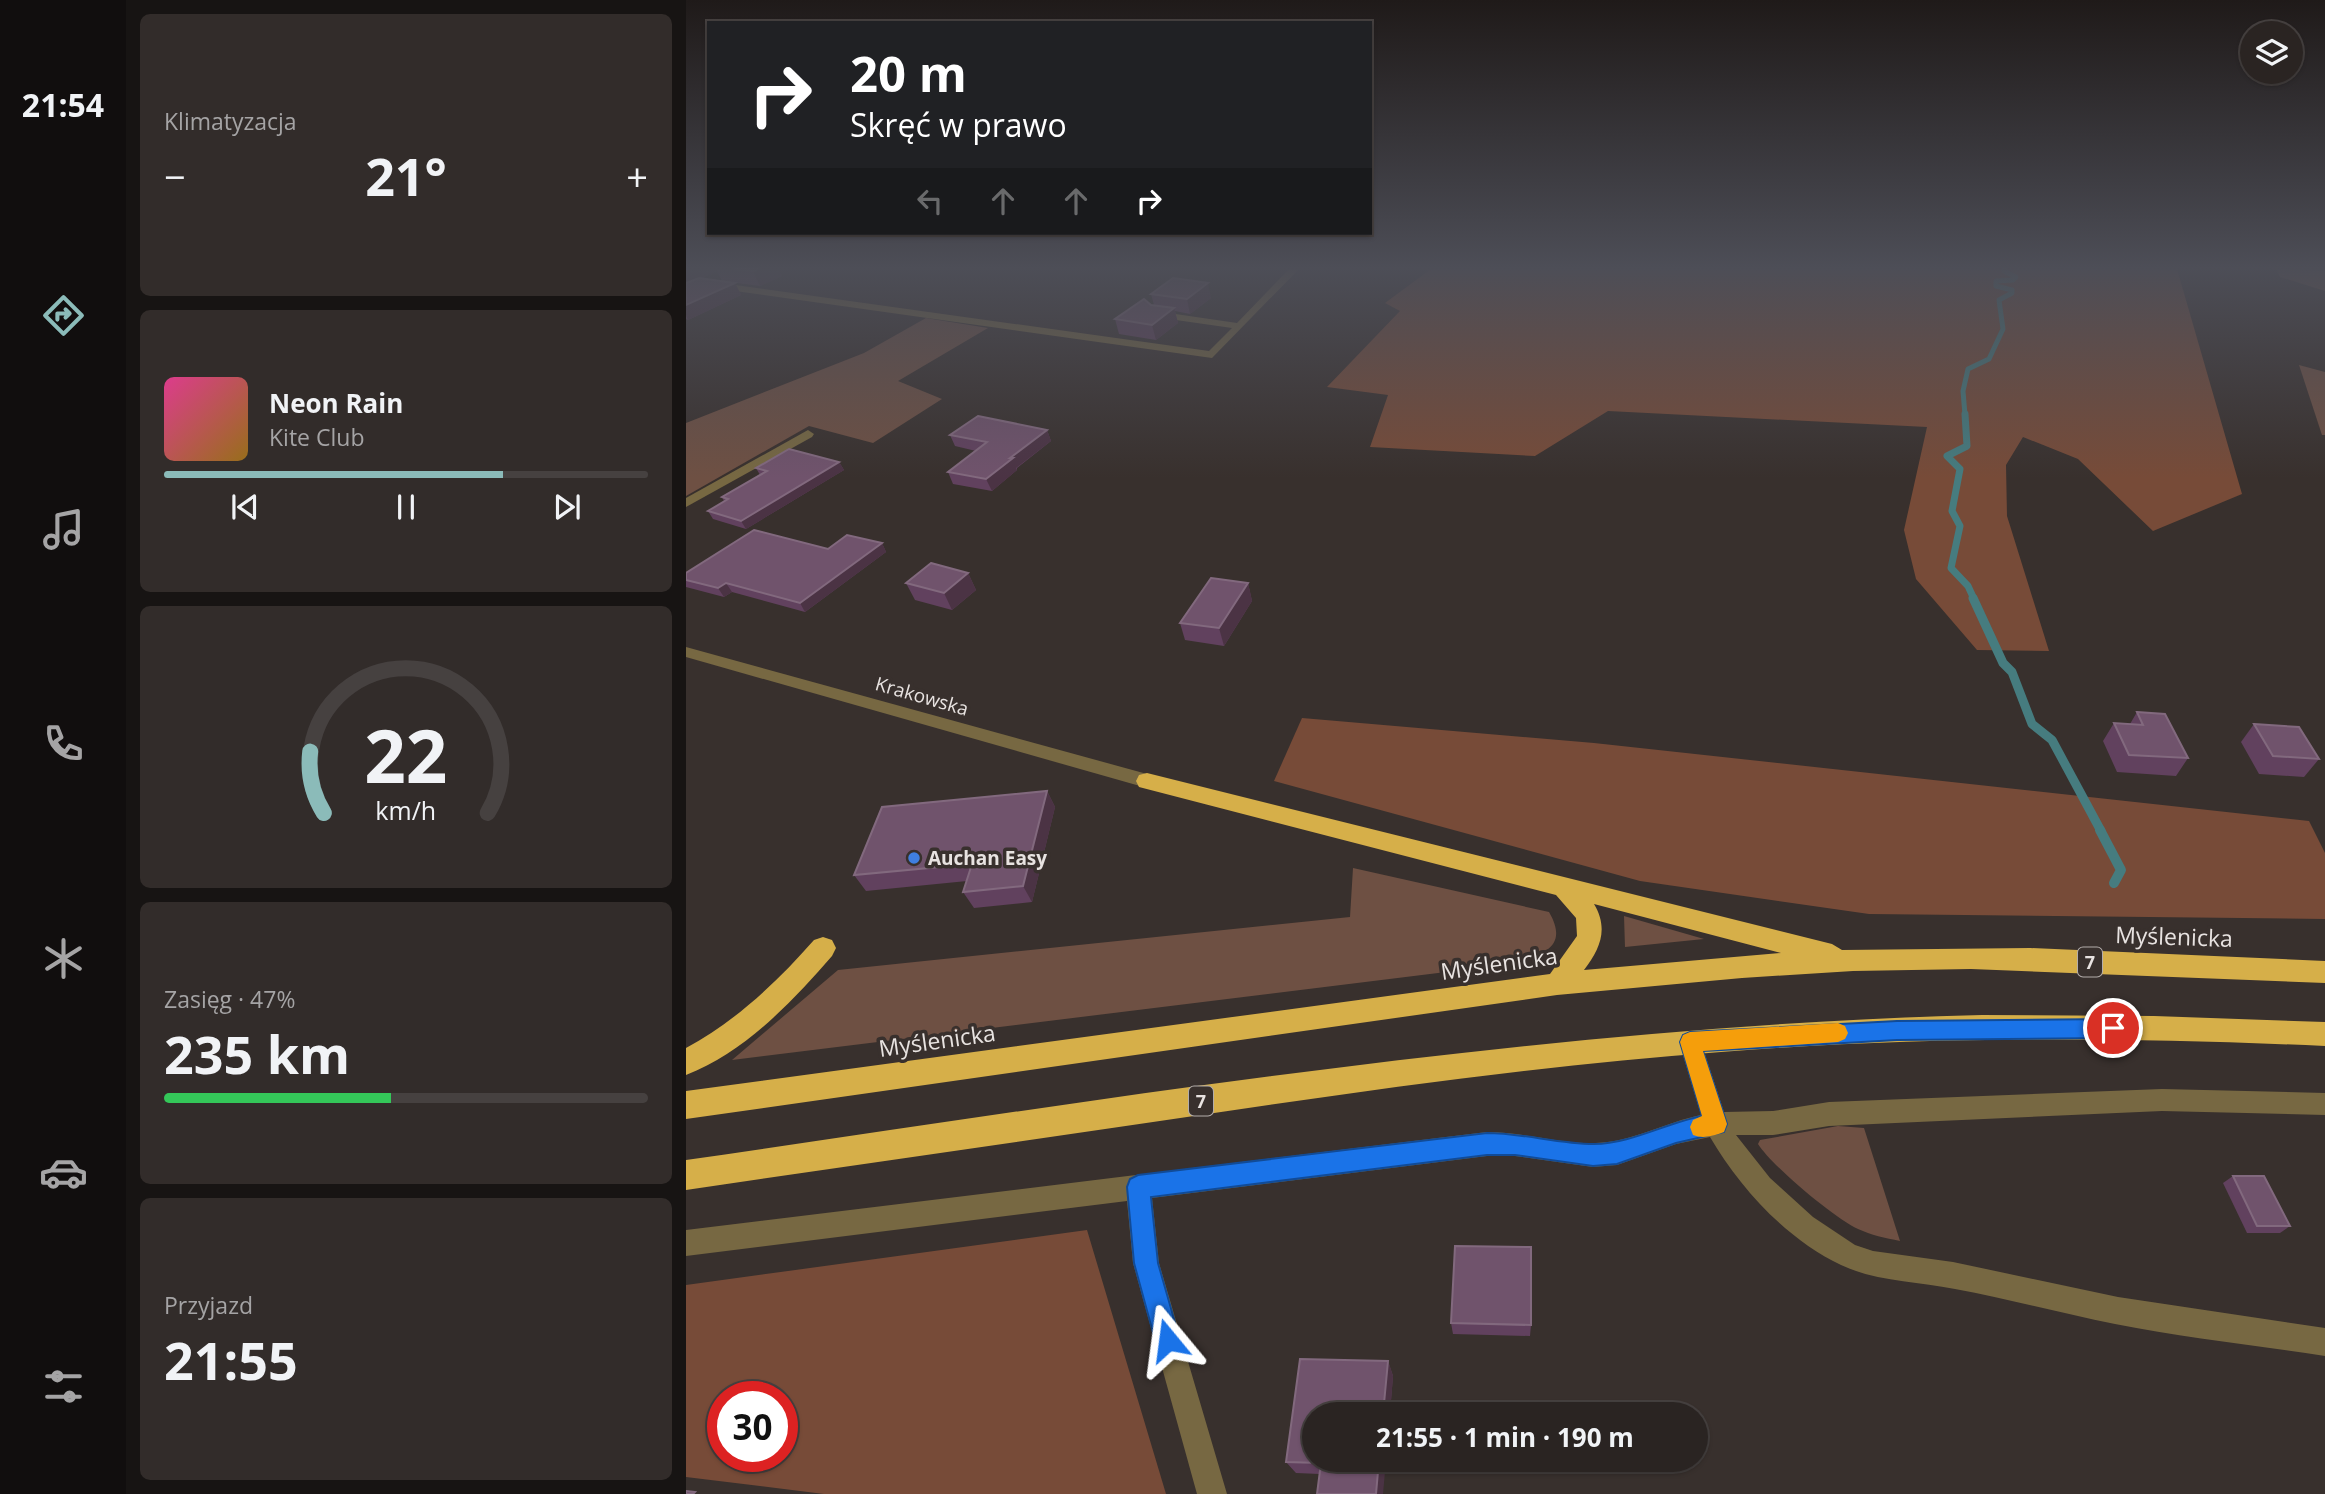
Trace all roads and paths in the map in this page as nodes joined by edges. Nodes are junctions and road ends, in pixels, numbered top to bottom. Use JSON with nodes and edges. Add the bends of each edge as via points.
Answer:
{"nodes":[{"id":1,"x":1096,"y":339,"type":"edge"},
{"id":2,"x":1228,"y":339,"type":"edge"},
{"id":3,"x":808,"y":434,"type":"dead end"},
{"id":4,"x":686,"y":503,"type":"edge"},
{"id":5,"x":686,"y":652,"type":"edge"},
{"id":6,"x":1147,"y":781,"type":"joint"},
{"id":7,"x":1563,"y":888,"type":"junction"},
{"id":8,"x":823,"y":948,"type":"dead end"},
{"id":9,"x":1854,"y":960,"type":"junction"},
{"id":10,"x":2325,"y":972,"type":"edge"},
{"id":11,"x":1557,"y":984,"type":"junction"},
{"id":12,"x":2325,"y":1034,"type":"edge"},
{"id":13,"x":1690,"y":1042,"type":"junction"},
{"id":14,"x":686,"y":1062,"type":"edge"},
{"id":15,"x":2325,"y":1104,"type":"edge"},
{"id":16,"x":686,"y":1105,"type":"edge"},
{"id":17,"x":1716,"y":1124,"type":"junction"},
{"id":18,"x":686,"y":1175,"type":"edge"},
{"id":19,"x":1138,"y":1187,"type":"junction"},
{"id":20,"x":686,"y":1243,"type":"edge"},
{"id":21,"x":2325,"y":1342,"type":"edge"},
{"id":22,"x":1212,"y":1494,"type":"edge"}],
"edges":[{"from":1,"to":2,"type":"street","via":[[1212,355]]},
{"from":3,"to":4,"type":"street"},
{"from":5,"to":6,"type":"street","name":"Krakowska"},
{"from":6,"to":7,"type":"highway"},
{"from":7,"to":9,"type":"highway"},
{"from":7,"to":11,"type":"highway","via":[[1583,904],[1592,925],[1591,937]]},
{"from":8,"to":14,"type":"highway","via":[[762,1010]]},
{"from":9,"to":10,"type":"highway","name":"Myślenicka","number":"7","via":[[2087,962]]},
{"from":9,"to":11,"type":"highway","name":"Myślenicka","number":"7"},
{"from":11,"to":16,"type":"highway","name":"Myślenicka","number":"7"},
{"from":12,"to":13,"type":"highway","number":"7","via":[[1983,1029]]},
{"from":13,"to":17,"type":"street"},
{"from":13,"to":18,"type":"highway","number":"7","via":[[1344,1080]]},
{"from":15,"to":17,"type":"street","via":[[2060,1103]]},
{"from":17,"to":19,"type":"street","via":[[1676,1132],[1617,1153],[1593,1155],[1487,1144]]},
{"from":17,"to":21,"type":"street","via":[[1761,1187],[1825,1242],[1861,1259],[2118,1311]]},
{"from":19,"to":20,"type":"street"},
{"from":19,"to":22,"type":"street","via":[[1146,1263]]}]}
